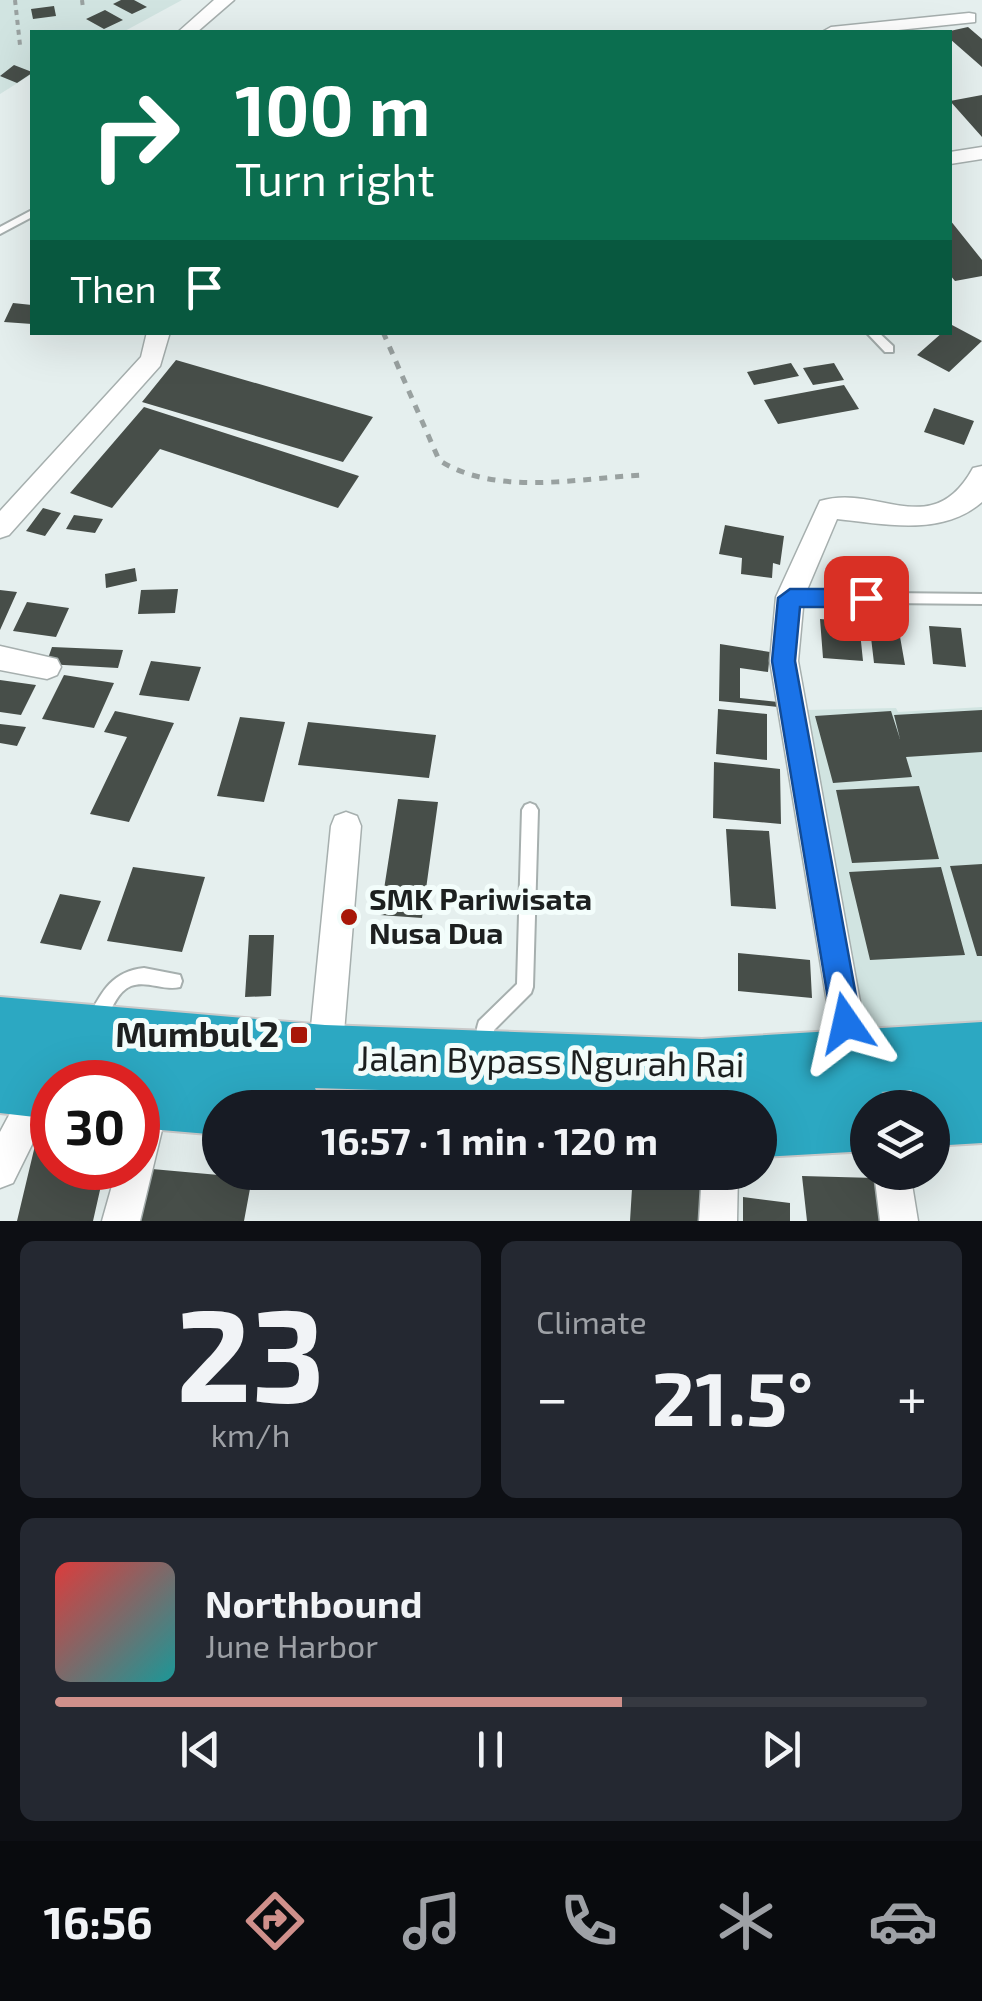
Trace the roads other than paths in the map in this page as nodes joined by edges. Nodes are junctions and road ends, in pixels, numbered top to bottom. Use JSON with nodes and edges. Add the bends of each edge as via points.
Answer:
{"nodes":[{"id":1,"x":225,"y":0,"type":"edge"},
{"id":2,"x":954,"y":0,"type":"edge"},
{"id":3,"x":976,"y":25,"type":"edge"},
{"id":4,"x":188,"y":30,"type":"edge"},
{"id":5,"x":872,"y":30,"type":"edge"},
{"id":6,"x":982,"y":153,"type":"edge"},
{"id":7,"x":952,"y":158,"type":"edge"},
{"id":8,"x":30,"y":214,"type":"edge"},
{"id":9,"x":0,"y":231,"type":"edge"},
{"id":10,"x":158,"y":335,"type":"edge"},
{"id":11,"x":874,"y":335,"type":"edge"},
{"id":12,"x":889,"y":350,"type":"dead end"},
{"id":13,"x":982,"y":476,"type":"edge"},
{"id":14,"x":0,"y":528,"type":"edge"},
{"id":15,"x":790,"y":598,"type":"junction"},
{"id":16,"x":982,"y":599,"type":"edge"},
{"id":17,"x":0,"y":658,"type":"edge"},
{"id":18,"x":47,"y":668,"type":"dead end"},
{"id":19,"x":530,"y":810,"type":"dead end"},
{"id":20,"x":346,"y":826,"type":"dead end"},
{"id":21,"x":174,"y":981,"type":"dead end"},
{"id":22,"x":0,"y":1028,"type":"edge"},
{"id":23,"x":982,"y":1054,"type":"edge"},
{"id":24,"x":33,"y":1060,"type":"edge"},
{"id":25,"x":56,"y":1060,"type":"edge"},
{"id":26,"x":487,"y":1063,"type":"junction"},
{"id":27,"x":160,"y":1077,"type":"edge"},
{"id":28,"x":308,"y":1082,"type":"edge"},
{"id":29,"x":861,"y":1090,"type":"edge"},
{"id":30,"x":850,"y":1094,"type":"edge"},
{"id":31,"x":30,"y":1107,"type":"edge"},
{"id":32,"x":982,"y":1111,"type":"edge"},
{"id":33,"x":160,"y":1112,"type":"edge"},
{"id":34,"x":950,"y":1113,"type":"edge"},
{"id":35,"x":777,"y":1118,"type":"edge"},
{"id":36,"x":0,"y":1170,"type":"edge"},
{"id":37,"x":129,"y":1190,"type":"edge"},
{"id":38,"x":719,"y":1190,"type":"edge"},
{"id":39,"x":895,"y":1190,"type":"edge"},
{"id":40,"x":121,"y":1221,"type":"edge"},
{"id":41,"x":718,"y":1221,"type":"edge"},
{"id":42,"x":899,"y":1221,"type":"edge"}],
"edges":[{"from":1,"to":4,"type":"street"},
{"from":2,"to":3,"type":"street"},
{"from":3,"to":5,"type":"street"},
{"from":6,"to":7,"type":"street"},
{"from":8,"to":9,"type":"lane"},
{"from":10,"to":14,"type":"street","via":[[152,360]]},
{"from":11,"to":12,"type":"lane"},
{"from":13,"to":15,"type":"street","via":[[970,504],[952,514],[829,508]]},
{"from":15,"to":16,"type":"lane"},
{"from":15,"to":29,"type":"street","via":[[784,661]]},
{"from":17,"to":18,"type":"street"},
{"from":19,"to":26,"type":"lane","via":[[525,987],[484,1027]]},
{"from":20,"to":28,"type":"street"},
{"from":21,"to":25,"type":"lane","via":[[141,974],[119,982]]},
{"from":22,"to":24,"type":"highway","name":"Jalan Bypass Ngurah Rai"},
{"from":23,"to":29,"type":"highway","name":"Jalan Bypass Ngurah Rai"},
{"from":26,"to":28,"type":"highway","name":"Jalan Bypass Ngurah Rai"},
{"from":26,"to":29,"type":"highway","name":"Jalan Bypass Ngurah Rai","via":[[702,1071]]},
{"from":27,"to":28,"type":"highway","name":"Jalan Bypass Ngurah Rai"},
{"from":28,"to":33,"type":"highway","name":"Jalan Bypass Ngurah Rai"},
{"from":30,"to":35,"type":"highway","name":"Jalan Bypass Ngurah Rai"},
{"from":31,"to":36,"type":"street"},
{"from":32,"to":34,"type":"highway"},
{"from":37,"to":40,"type":"street"},
{"from":38,"to":41,"type":"street"},
{"from":39,"to":42,"type":"street"}]}
